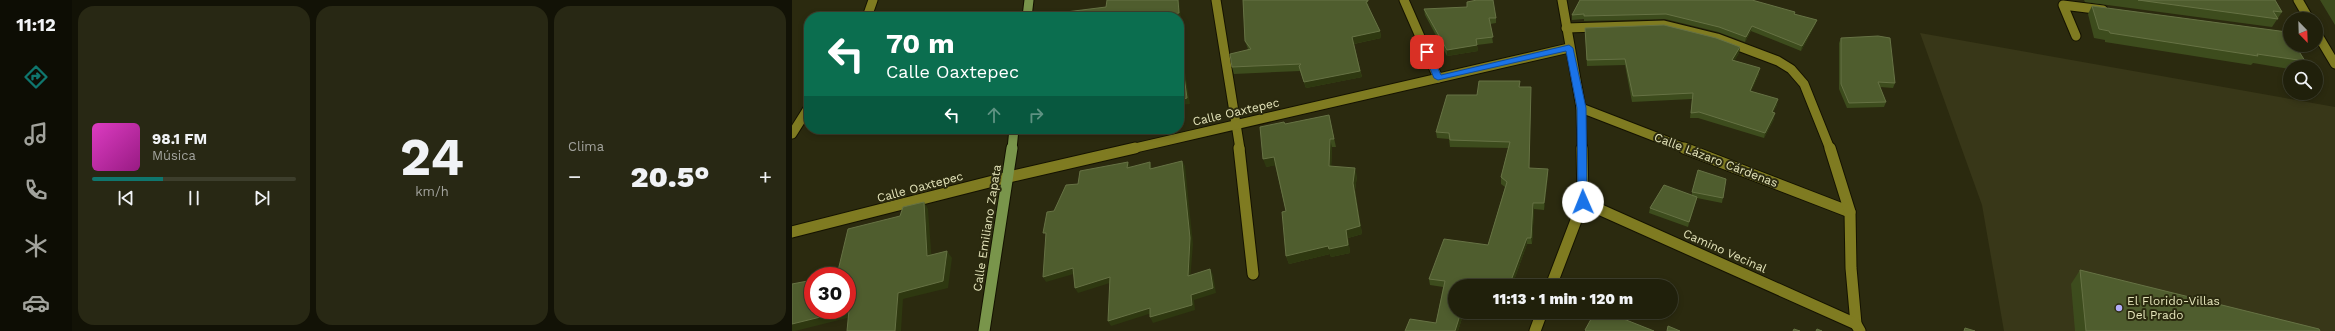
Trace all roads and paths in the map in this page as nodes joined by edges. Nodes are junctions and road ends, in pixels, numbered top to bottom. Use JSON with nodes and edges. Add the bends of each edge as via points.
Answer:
{"nodes":[{"id":1,"x":873,"y":0,"type":"edge"},
{"id":2,"x":1029,"y":0,"type":"edge"},
{"id":3,"x":1216,"y":0,"type":"edge"},
{"id":4,"x":1404,"y":0,"type":"edge"},
{"id":5,"x":1562,"y":0,"type":"edge"},
{"id":6,"x":2298,"y":0,"type":"edge"},
{"id":7,"x":2109,"y":11,"type":"edge"},
{"id":8,"x":869,"y":12,"type":"edge"},
{"id":9,"x":1028,"y":12,"type":"edge"},
{"id":10,"x":2304,"y":12,"type":"edge"},
{"id":11,"x":1566,"y":28,"type":"junction"},
{"id":12,"x":2076,"y":36,"type":"dead end"},
{"id":13,"x":2323,"y":47,"type":"edge"},
{"id":14,"x":1569,"y":48,"type":"junction"},
{"id":15,"x":2335,"y":64,"type":"edge"},
{"id":16,"x":1438,"y":78,"type":"junction"},
{"id":17,"x":1581,"y":108,"type":"junction"},
{"id":18,"x":804,"y":115,"type":"edge"},
{"id":19,"x":1237,"y":125,"type":"junction"},
{"id":20,"x":792,"y":134,"type":"edge"},
{"id":21,"x":1013,"y":134,"type":"edge"},
{"id":22,"x":1009,"y":177,"type":"junction"},
{"id":23,"x":1583,"y":202,"type":"junction"},
{"id":24,"x":1850,"y":212,"type":"junction"},
{"id":25,"x":792,"y":232,"type":"edge"},
{"id":26,"x":1253,"y":274,"type":"dead end"},
{"id":27,"x":1554,"y":279,"type":"edge"},
{"id":28,"x":1539,"y":319,"type":"edge"},
{"id":29,"x":1858,"y":328,"type":"edge"},
{"id":30,"x":984,"y":331,"type":"edge"},
{"id":31,"x":1535,"y":331,"type":"edge"}],
"edges":[{"from":1,"to":8,"type":"street"},
{"from":2,"to":9,"type":"street"},
{"from":3,"to":19,"type":"street"},
{"from":4,"to":16,"type":"street"},
{"from":5,"to":11,"type":"street"},
{"from":6,"to":10,"type":"street"},
{"from":7,"to":12,"type":"street","via":[[2063,5]]},
{"from":11,"to":14,"type":"street"},
{"from":11,"to":24,"type":"street","via":[[1664,25],[1717,38],[1778,61],[1791,69],[1804,84],[1833,156]]},
{"from":13,"to":15,"type":"street"},
{"from":14,"to":16,"type":"street","name":"Calle Oaxtepec"},
{"from":14,"to":17,"type":"street"},
{"from":16,"to":19,"type":"street","name":"Calle Oaxtepec"},
{"from":17,"to":23,"type":"street"},
{"from":17,"to":24,"type":"street","name":"Calle Lázaro Cárdenas"},
{"from":18,"to":20,"type":"street"},
{"from":19,"to":22,"type":"street","name":"Calle Oaxtepec"},
{"from":19,"to":26,"type":"street"},
{"from":21,"to":22,"type":"street","name":"Calle Emiliano Zapata"},
{"from":22,"to":25,"type":"street","name":"Calle Oaxtepec"},
{"from":22,"to":30,"type":"street","name":"Calle Emiliano Zapata"},
{"from":23,"to":27,"type":"street"},
{"from":23,"to":29,"type":"street","name":"Camino Vecinal"},
{"from":24,"to":29,"type":"street","via":[[1851,268]]},
{"from":28,"to":31,"type":"street"}]}
